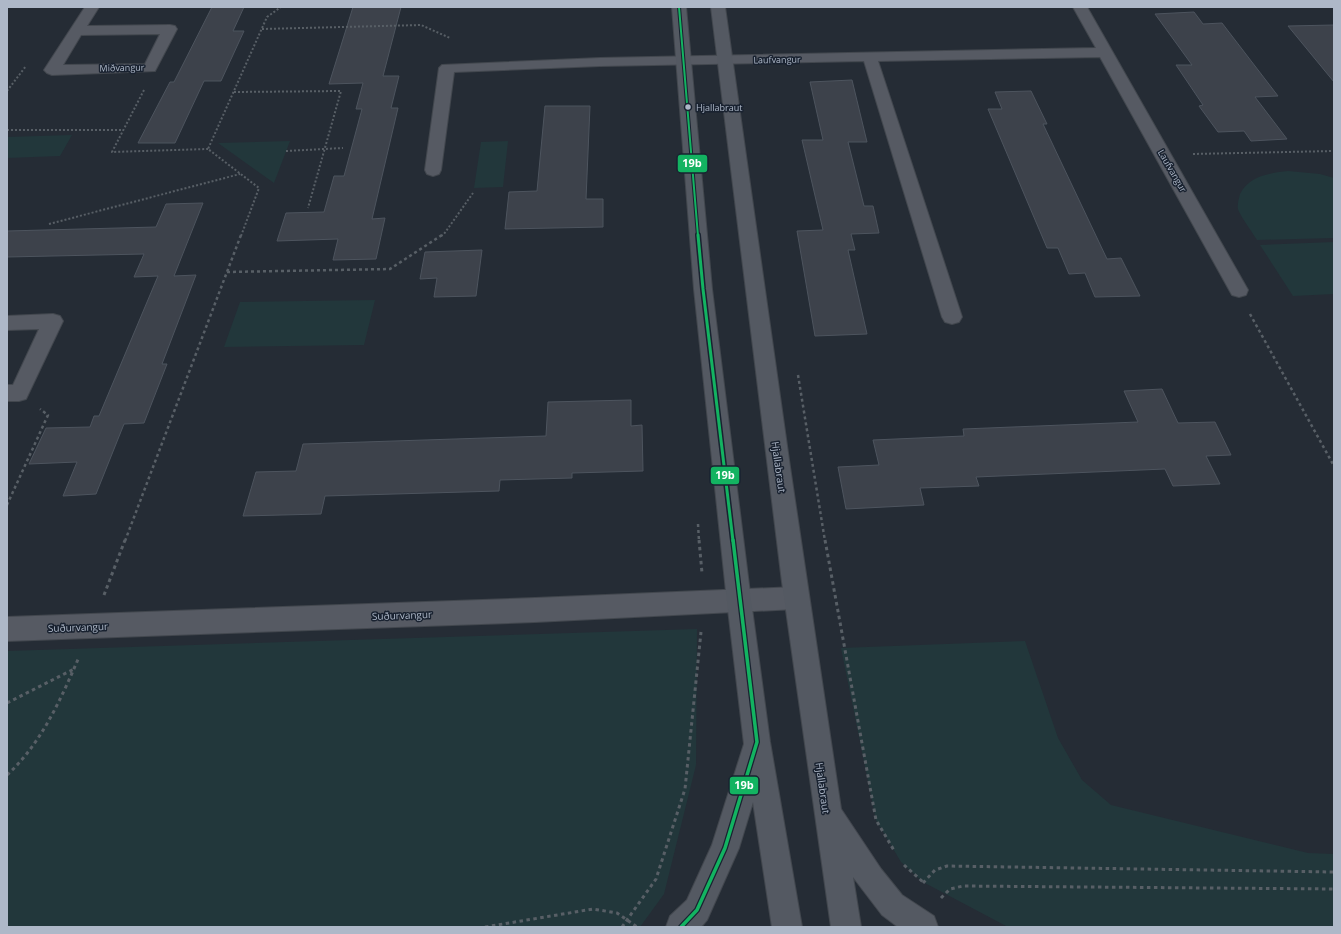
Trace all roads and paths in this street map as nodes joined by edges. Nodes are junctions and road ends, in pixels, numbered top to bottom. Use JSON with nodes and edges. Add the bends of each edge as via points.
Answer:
{"nodes":[{"id":1,"x":92,"y":7,"type":"edge"},
{"id":2,"x":280,"y":7,"type":"edge"},
{"id":3,"x":678,"y":7,"type":"edge"},
{"id":4,"x":718,"y":7,"type":"edge"},
{"id":5,"x":1080,"y":7,"type":"edge"},
{"id":6,"x":262,"y":29,"type":"junction"},
{"id":7,"x":77,"y":31,"type":"junction"},
{"id":8,"x":450,"y":38,"type":"dead end"},
{"id":9,"x":1105,"y":52,"type":"junction"},
{"id":10,"x":870,"y":58,"type":"junction"},
{"id":11,"x":683,"y":61,"type":"junction"},
{"id":12,"x":725,"y":61,"type":"junction"},
{"id":13,"x":150,"y":68,"type":"junction"},
{"id":14,"x":234,"y":92,"type":"junction"},
{"id":15,"x":7,"y":130,"type":"edge"},
{"id":16,"x":123,"y":130,"type":"junction"},
{"id":17,"x":343,"y":148,"type":"dead end"},
{"id":18,"x":208,"y":149,"type":"junction"},
{"id":19,"x":325,"y":149,"type":"junction"},
{"id":20,"x":286,"y":151,"type":"dead end"},
{"id":21,"x":433,"y":170,"type":"dead end"},
{"id":22,"x":241,"y":174,"type":"junction"},
{"id":23,"x":474,"y":193,"type":"dead end"},
{"id":24,"x":308,"y":208,"type":"dead end"},
{"id":25,"x":49,"y":224,"type":"dead end"},
{"id":26,"x":226,"y":272,"type":"junction"},
{"id":27,"x":1239,"y":290,"type":"dead end"},
{"id":28,"x":952,"y":317,"type":"dead end"},
{"id":29,"x":7,"y":323,"type":"edge"},
{"id":30,"x":797,"y":367,"type":"dead end"},
{"id":31,"x":13,"y":393,"type":"edge"},
{"id":32,"x":7,"y":505,"type":"edge"},
{"id":33,"x":796,"y":598,"type":"junction"},
{"id":34,"x":739,"y":601,"type":"junction"},
{"id":35,"x":704,"y":603,"type":"junction"},
{"id":36,"x":92,"y":626,"type":"junction"},
{"id":37,"x":7,"y":629,"type":"edge"},
{"id":38,"x":74,"y":669,"type":"junction"},
{"id":39,"x":7,"y":703,"type":"edge"},
{"id":40,"x":757,"y":742,"type":"junction"},
{"id":41,"x":7,"y":775,"type":"edge"},
{"id":42,"x":827,"y":812,"type":"junction"},
{"id":43,"x":897,"y":856,"type":"dead end"},
{"id":44,"x":901,"y":862,"type":"dead end"},
{"id":45,"x":1334,"y":872,"type":"edge"},
{"id":46,"x":924,"y":882,"type":"junction"},
{"id":47,"x":1334,"y":889,"type":"edge"},
{"id":48,"x":939,"y":902,"type":"dead end"},
{"id":49,"x":628,"y":919,"type":"junction"},
{"id":50,"x":917,"y":922,"type":"edge"},
{"id":51,"x":484,"y":927,"type":"edge"},
{"id":52,"x":622,"y":927,"type":"edge"},
{"id":53,"x":637,"y":927,"type":"edge"},
{"id":54,"x":681,"y":927,"type":"edge"},
{"id":55,"x":787,"y":927,"type":"edge"},
{"id":56,"x":846,"y":927,"type":"edge"}],
"edges":[{"from":1,"to":7,"type":"street","name":"Miðvangur"},
{"from":2,"to":6,"type":"path","via":[[268,17]]},
{"from":3,"to":11,"type":"main road"},
{"from":4,"to":12,"type":"main road","name":"Hjallabraut"},
{"from":5,"to":9,"type":"street","name":"Laufvangur"},
{"from":6,"to":8,"type":"path","via":[[421,25]]},
{"from":6,"to":14,"type":"path"},
{"from":7,"to":13,"type":"street","name":"Miðvangur","via":[[170,29]]},
{"from":7,"to":13,"type":"street","name":"Miðvangur","via":[[52,70]]},
{"from":9,"to":10,"type":"street","name":"Laufvangur"},
{"from":9,"to":27,"type":"street","name":"Laufvangur"},
{"from":10,"to":12,"type":"street","name":"Laufvangur"},
{"from":10,"to":28,"type":"street"},
{"from":11,"to":12,"type":"street","name":"Laufvangur"},
{"from":11,"to":21,"type":"street","via":[[447,68]]},
{"from":11,"to":34,"type":"main road","via":[[703,289]]},
{"from":12,"to":33,"type":"main road","name":"Hjallabraut"},
{"from":13,"to":16,"type":"path","via":[[148,83]]},
{"from":14,"to":18,"type":"path"},
{"from":14,"to":19,"type":"path","via":[[341,91]]},
{"from":15,"to":16,"type":"path"},
{"from":16,"to":18,"type":"path","via":[[112,152]]},
{"from":17,"to":19,"type":"path"},
{"from":18,"to":22,"type":"path"},
{"from":19,"to":20,"type":"path"},
{"from":19,"to":24,"type":"path"},
{"from":22,"to":25,"type":"path"},
{"from":22,"to":26,"type":"path","via":[[259,188]]},
{"from":23,"to":26,"type":"path","via":[[444,234],[390,270]]},
{"from":26,"to":36,"type":"path"},
{"from":29,"to":31,"type":"street","via":[[54,321]]},
{"from":30,"to":43,"type":"path","via":[[834,595],[876,820]]},
{"from":31,"to":32,"type":"path","via":[[48,415]]},
{"from":33,"to":34,"type":"street","name":"Suðurvangur"},
{"from":33,"to":42,"type":"main road","name":"Hjallabraut"},
{"from":34,"to":35,"type":"street","name":"Suðurvangur"},
{"from":34,"to":40,"type":"main road"},
{"from":35,"to":36,"type":"street","name":"Suðurvangur"},
{"from":35,"to":49,"type":"path","via":[[685,789],[656,879]]},
{"from":36,"to":37,"type":"street","name":"Suðurvangur"},
{"from":36,"to":38,"type":"path"},
{"from":38,"to":39,"type":"path"},
{"from":38,"to":41,"type":"path","via":[[47,723],[16,768]]},
{"from":40,"to":54,"type":"main road","via":[[725,848],[697,910]]},
{"from":40,"to":55,"type":"main road"},
{"from":42,"to":50,"type":"main road","via":[[871,879],[892,904]]},
{"from":42,"to":56,"type":"main road","name":"Hjallabraut"},
{"from":44,"to":46,"type":"path"},
{"from":45,"to":46,"type":"path","via":[[947,866],[935,870]]},
{"from":46,"to":50,"type":"path"},
{"from":47,"to":48,"type":"path","via":[[963,886],[950,889],[941,896]]},
{"from":49,"to":51,"type":"path","via":[[623,914],[610,910],[593,909]]},
{"from":49,"to":52,"type":"path"},
{"from":49,"to":53,"type":"path"}]}
